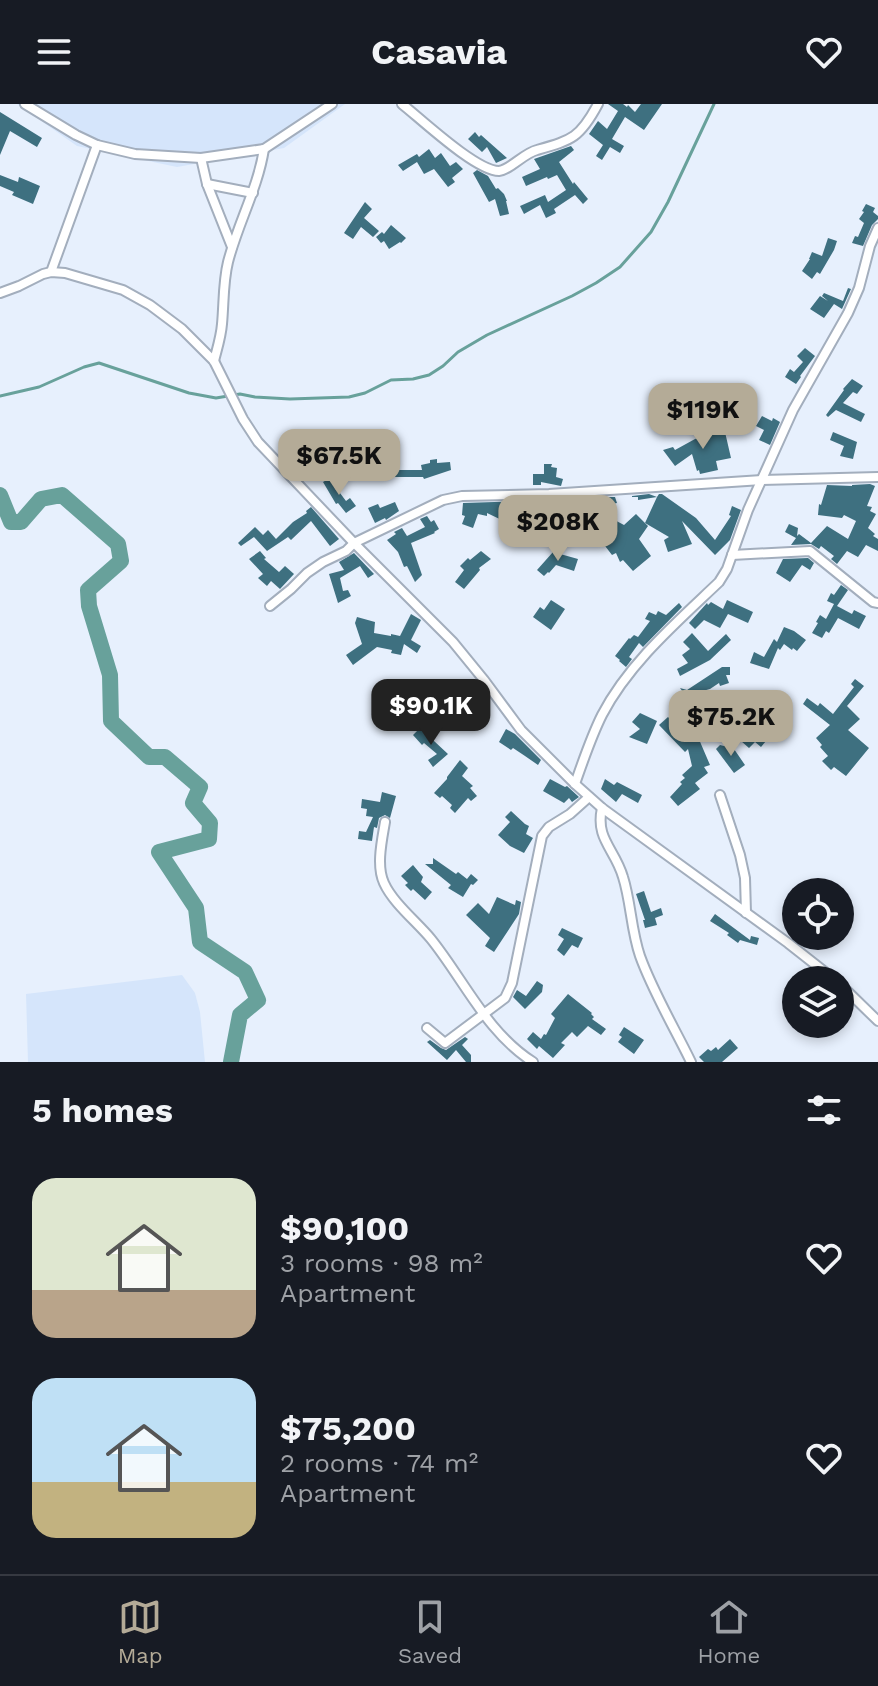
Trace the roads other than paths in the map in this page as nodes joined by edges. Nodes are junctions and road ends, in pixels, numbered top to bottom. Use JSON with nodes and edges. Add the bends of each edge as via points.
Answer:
{"nodes":[{"id":1,"x":25,"y":104,"type":"edge"},
{"id":2,"x":332,"y":104,"type":"edge"},
{"id":3,"x":402,"y":104,"type":"edge"},
{"id":4,"x":598,"y":104,"type":"edge"},
{"id":5,"x":97,"y":145,"type":"junction"},
{"id":6,"x":264,"y":149,"type":"junction"},
{"id":7,"x":201,"y":158,"type":"junction"},
{"id":8,"x":207,"y":184,"type":"junction"},
{"id":9,"x":253,"y":193,"type":"junction"},
{"id":10,"x":878,"y":228,"type":"edge"},
{"id":11,"x":232,"y":247,"type":"junction"},
{"id":12,"x":51,"y":272,"type":"junction"},
{"id":13,"x":0,"y":293,"type":"edge"},
{"id":14,"x":214,"y":361,"type":"junction"},
{"id":15,"x":878,"y":477,"type":"edge"},
{"id":16,"x":762,"y":480,"type":"junction"},
{"id":17,"x":354,"y":543,"type":"junction"},
{"id":18,"x":732,"y":555,"type":"junction"},
{"id":19,"x":878,"y":603,"type":"edge"},
{"id":20,"x":270,"y":606,"type":"dead end"},
{"id":21,"x":575,"y":784,"type":"junction"},
{"id":22,"x":720,"y":795,"type":"dead end"},
{"id":23,"x":589,"y":797,"type":"junction"},
{"id":24,"x":602,"y":808,"type":"junction"},
{"id":25,"x":385,"y":822,"type":"dead end"},
{"id":26,"x":746,"y":913,"type":"junction"},
{"id":27,"x":818,"y":966,"type":"edge"},
{"id":28,"x":854,"y":998,"type":"edge"},
{"id":29,"x":483,"y":1015,"type":"junction"},
{"id":30,"x":878,"y":1021,"type":"edge"},
{"id":31,"x":427,"y":1028,"type":"dead end"},
{"id":32,"x":533,"y":1062,"type":"edge"},
{"id":33,"x":691,"y":1062,"type":"edge"}],
"edges":[{"from":1,"to":5,"type":"street"},
{"from":2,"to":6,"type":"street"},
{"from":3,"to":4,"type":"street","via":[[463,154],[498,171],[531,151],[576,135]]},
{"from":5,"to":7,"type":"street","via":[[135,154]]},
{"from":5,"to":12,"type":"street"},
{"from":6,"to":7,"type":"street"},
{"from":6,"to":9,"type":"street"},
{"from":7,"to":8,"type":"street"},
{"from":8,"to":9,"type":"street"},
{"from":8,"to":11,"type":"street"},
{"from":9,"to":11,"type":"street"},
{"from":10,"to":16,"type":"street","via":[[848,313],[801,394]]},
{"from":11,"to":14,"type":"street"},
{"from":12,"to":13,"type":"street"},
{"from":12,"to":14,"type":"street","via":[[123,290],[182,329]]},
{"from":14,"to":17,"type":"street","via":[[258,442]]},
{"from":15,"to":16,"type":"street"},
{"from":16,"to":17,"type":"street","via":[[451,498]]},
{"from":16,"to":18,"type":"street"},
{"from":17,"to":20,"type":"street","via":[[307,573]]},
{"from":17,"to":21,"type":"street","via":[[453,642],[521,730]]},
{"from":18,"to":19,"type":"street","via":[[810,551]]},
{"from":18,"to":21,"type":"street","via":[[719,582],[648,652],[619,689],[603,714]]},
{"from":21,"to":23,"type":"street"},
{"from":22,"to":26,"type":"street","via":[[740,855]]},
{"from":23,"to":24,"type":"street"},
{"from":23,"to":29,"type":"street","via":[[542,836],[509,991]]},
{"from":24,"to":26,"type":"street"},
{"from":24,"to":33,"type":"street","via":[[600,831],[624,878],[639,953]]},
{"from":25,"to":29,"type":"street","via":[[382,880],[432,940]]},
{"from":26,"to":27,"type":"street"},
{"from":28,"to":30,"type":"street"},
{"from":29,"to":31,"type":"street","via":[[445,1043]]},
{"from":29,"to":32,"type":"street"}]}
